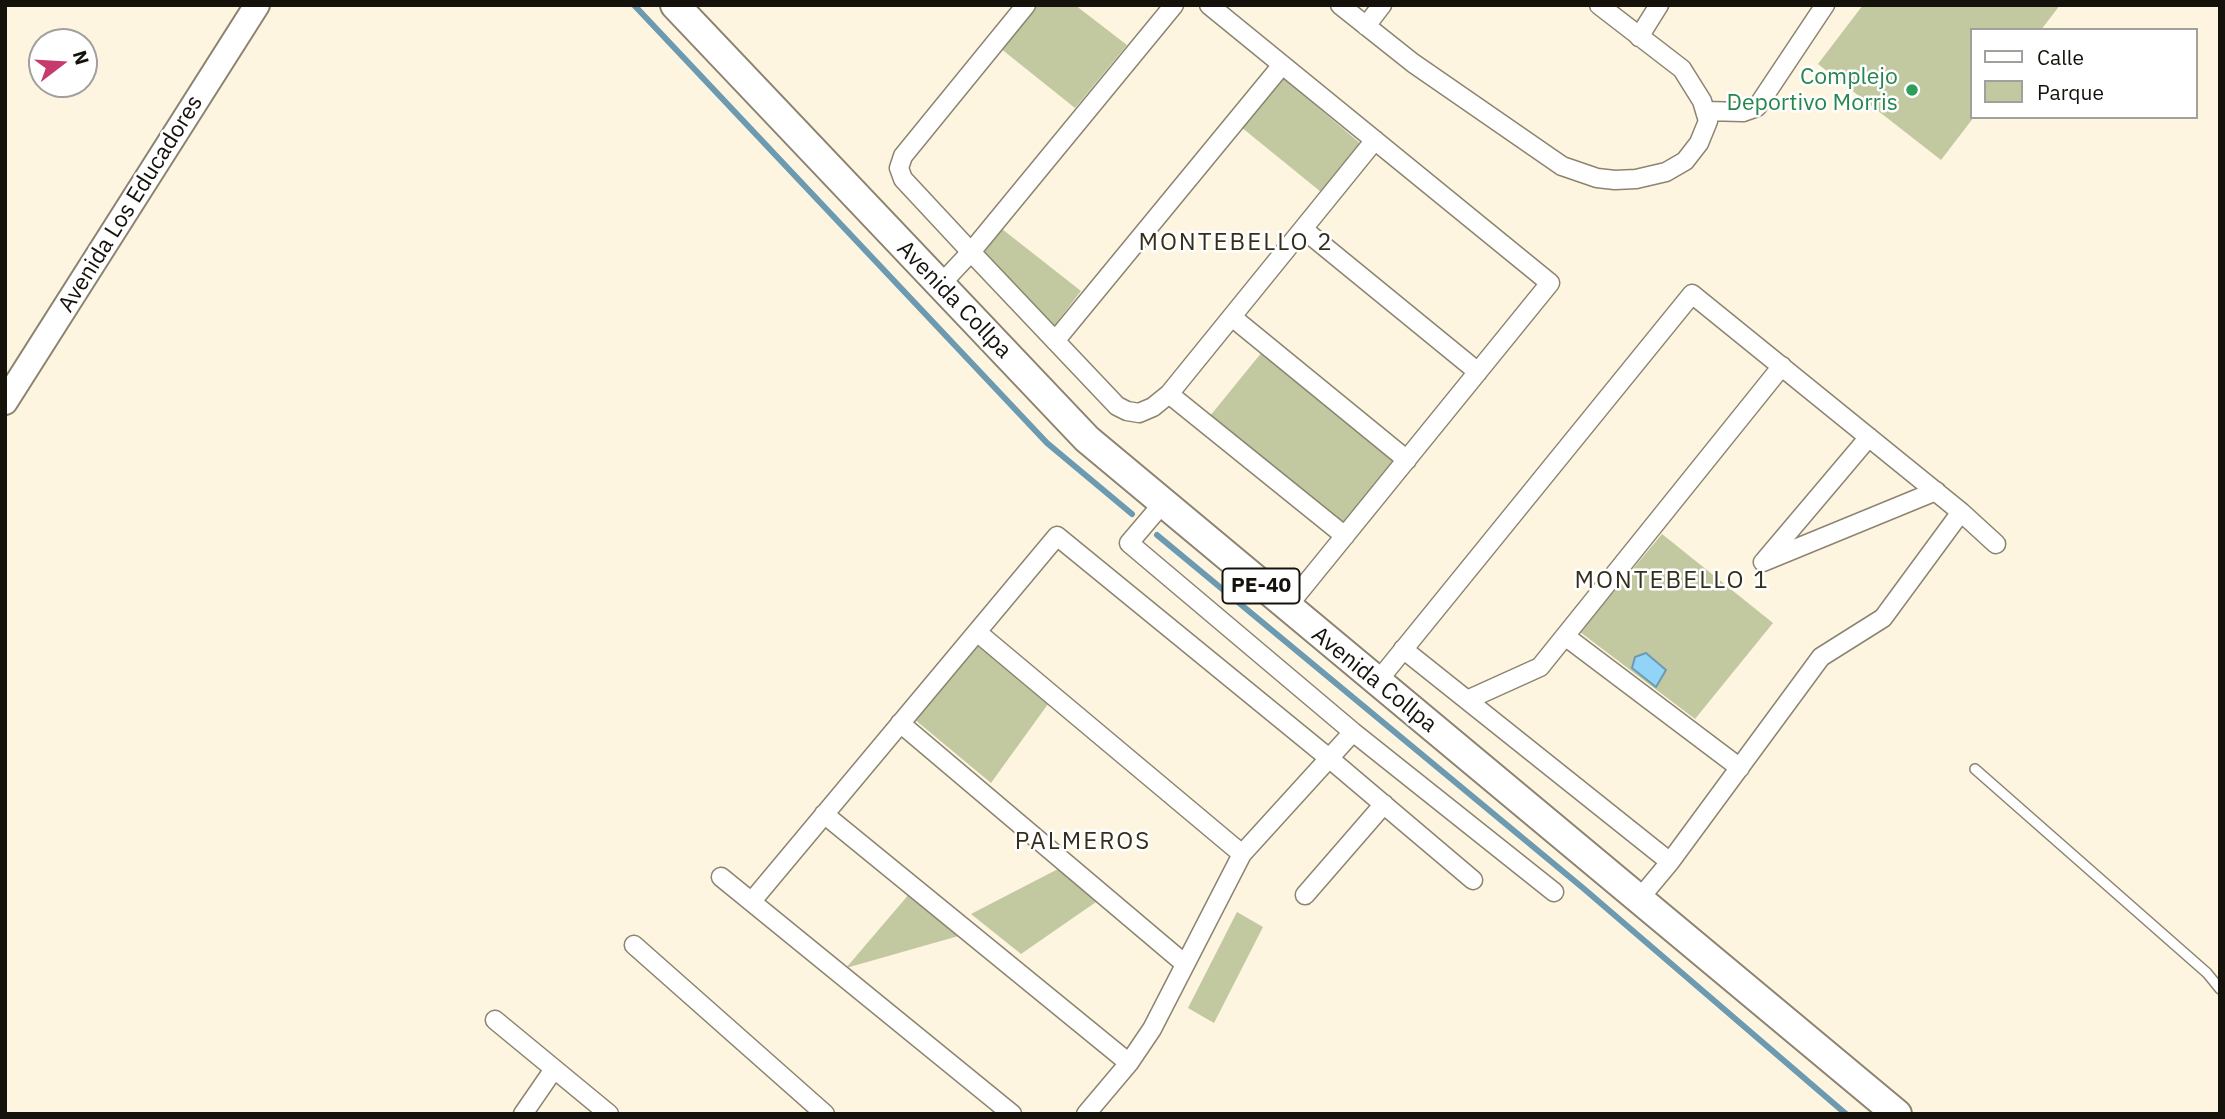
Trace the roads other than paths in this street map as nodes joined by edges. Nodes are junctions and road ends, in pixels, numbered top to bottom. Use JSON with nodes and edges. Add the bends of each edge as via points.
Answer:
{"nodes":[{"id":1,"x":257,"y":5,"type":"edge"},
{"id":2,"x":675,"y":5,"type":"edge"},
{"id":3,"x":1026,"y":5,"type":"edge"},
{"id":4,"x":1174,"y":5,"type":"edge"},
{"id":5,"x":1209,"y":5,"type":"edge"},
{"id":6,"x":1340,"y":5,"type":"edge"},
{"id":7,"x":1382,"y":5,"type":"edge"},
{"id":8,"x":1599,"y":5,"type":"edge"},
{"id":9,"x":1659,"y":5,"type":"edge"},
{"id":10,"x":1825,"y":5,"type":"edge"},
{"id":11,"x":1366,"y":26,"type":"junction"},
{"id":12,"x":1639,"y":37,"type":"junction"},
{"id":13,"x":1282,"y":65,"type":"junction"},
{"id":14,"x":1706,"y":111,"type":"junction"},
{"id":15,"x":1375,"y":140,"type":"junction"},
{"id":16,"x":1303,"y":229,"type":"junction"},
{"id":17,"x":971,"y":252,"type":"junction"},
{"id":18,"x":940,"y":285,"type":"junction"},
{"id":19,"x":1232,"y":317,"type":"junction"},
{"id":20,"x":1055,"y":341,"type":"junction"},
{"id":21,"x":1782,"y":366,"type":"junction"},
{"id":22,"x":1478,"y":372,"type":"junction"},
{"id":23,"x":1169,"y":394,"type":"junction"},
{"id":24,"x":5,"y":402,"type":"edge"},
{"id":25,"x":1869,"y":437,"type":"junction"},
{"id":26,"x":1407,"y":460,"type":"junction"},
{"id":27,"x":1936,"y":491,"type":"junction"},
{"id":28,"x":1163,"y":503,"type":"junction"},
{"id":29,"x":1961,"y":512,"type":"junction"},
{"id":30,"x":1345,"y":537,"type":"junction"},
{"id":31,"x":1996,"y":544,"type":"dead end"},
{"id":32,"x":1287,"y":607,"type":"junction"},
{"id":33,"x":977,"y":632,"type":"junction"},
{"id":34,"x":1565,"y":636,"type":"junction"},
{"id":35,"x":1404,"y":649,"type":"junction"},
{"id":36,"x":1377,"y":682,"type":"junction"},
{"id":37,"x":1467,"y":700,"type":"junction"},
{"id":38,"x":900,"y":723,"type":"junction"},
{"id":39,"x":1353,"y":732,"type":"junction"},
{"id":40,"x":1331,"y":759,"type":"junction"},
{"id":41,"x":1740,"y":768,"type":"junction"},
{"id":42,"x":1975,"y":769,"type":"dead end"},
{"id":43,"x":1384,"y":804,"type":"junction"},
{"id":44,"x":824,"y":814,"type":"junction"},
{"id":45,"x":1242,"y":854,"type":"junction"},
{"id":46,"x":1670,"y":862,"type":"junction"},
{"id":47,"x":721,"y":877,"type":"dead end"},
{"id":48,"x":1473,"y":880,"type":"dead end"},
{"id":49,"x":1554,"y":892,"type":"dead end"},
{"id":50,"x":1305,"y":895,"type":"dead end"},
{"id":51,"x":1640,"y":898,"type":"junction"},
{"id":52,"x":752,"y":901,"type":"junction"},
{"id":53,"x":634,"y":945,"type":"dead end"},
{"id":54,"x":1185,"y":964,"type":"junction"},
{"id":55,"x":2220,"y":989,"type":"edge"},
{"id":56,"x":495,"y":1020,"type":"dead end"},
{"id":57,"x":1129,"y":1063,"type":"junction"},
{"id":58,"x":554,"y":1069,"type":"junction"},
{"id":59,"x":523,"y":1114,"type":"edge"},
{"id":60,"x":609,"y":1114,"type":"edge"},
{"id":61,"x":825,"y":1114,"type":"edge"},
{"id":62,"x":1012,"y":1114,"type":"edge"},
{"id":63,"x":1086,"y":1114,"type":"edge"},
{"id":64,"x":1897,"y":1114,"type":"edge"}],
"edges":[{"from":1,"to":24,"type":"street","name":"Avenida Los Educadores"},
{"from":2,"to":18,"type":"main road","name":"Avenida Collpa","number":"PE-40"},
{"from":3,"to":17,"type":"street","via":[[902,156],[899,168],[903,179]]},
{"from":4,"to":17,"type":"street"},
{"from":5,"to":13,"type":"street"},
{"from":6,"to":11,"type":"street"},
{"from":7,"to":11,"type":"street"},
{"from":8,"to":12,"type":"street"},
{"from":9,"to":12,"type":"street"},
{"from":10,"to":14,"type":"street","via":[[1757,107],[1743,112]]},
{"from":11,"to":14,"type":"street","via":[[1546,156],[1597,178],[1636,179],[1675,168],[1699,143],[1708,121]]},
{"from":12,"to":14,"type":"street","via":[[1682,69]]},
{"from":13,"to":15,"type":"street"},
{"from":13,"to":20,"type":"street"},
{"from":15,"to":16,"type":"street"},
{"from":15,"to":22,"type":"street","via":[[1550,283]]},
{"from":16,"to":19,"type":"street"},
{"from":16,"to":22,"type":"street"},
{"from":17,"to":18,"type":"street"},
{"from":17,"to":20,"type":"street"},
{"from":18,"to":28,"type":"main road","name":"Avenida Collpa","number":"PE-40","via":[[1087,439]]},
{"from":19,"to":23,"type":"street"},
{"from":19,"to":26,"type":"street"},
{"from":20,"to":23,"type":"street","via":[[1127,411],[1139,413]]},
{"from":21,"to":25,"type":"street"},
{"from":21,"to":34,"type":"street"},
{"from":21,"to":35,"type":"street","via":[[1692,294]]},
{"from":22,"to":26,"type":"street"},
{"from":23,"to":30,"type":"street"},
{"from":25,"to":27,"type":"street"},
{"from":25,"to":27,"type":"street","via":[[1763,562]]},
{"from":26,"to":30,"type":"street"},
{"from":27,"to":29,"type":"street"},
{"from":28,"to":32,"type":"main road","name":"Avenida Collpa","number":"PE-40"},
{"from":28,"to":39,"type":"street","via":[[1129,543]]},
{"from":29,"to":31,"type":"street"},
{"from":29,"to":41,"type":"street","via":[[1883,618],[1821,657]]},
{"from":30,"to":32,"type":"street"},
{"from":32,"to":36,"type":"main road","name":"Avenida Collpa","number":"PE-40"},
{"from":33,"to":38,"type":"street"},
{"from":33,"to":40,"type":"street","via":[[1057,536]]},
{"from":33,"to":45,"type":"street"},
{"from":34,"to":37,"type":"street","via":[[1541,667]]},
{"from":34,"to":41,"type":"street"},
{"from":35,"to":36,"type":"street"},
{"from":35,"to":37,"type":"street"},
{"from":36,"to":51,"type":"main road","name":"Avenida Collpa","number":"PE-40"},
{"from":37,"to":46,"type":"street"},
{"from":38,"to":44,"type":"street"},
{"from":38,"to":54,"type":"street"},
{"from":39,"to":40,"type":"street"},
{"from":39,"to":49,"type":"street"},
{"from":40,"to":43,"type":"street"},
{"from":40,"to":45,"type":"street"},
{"from":41,"to":46,"type":"street"},
{"from":42,"to":55,"type":"lane"},
{"from":43,"to":48,"type":"street"},
{"from":43,"to":50,"type":"street"},
{"from":44,"to":52,"type":"street"},
{"from":44,"to":57,"type":"street"},
{"from":45,"to":54,"type":"street"},
{"from":46,"to":51,"type":"street"},
{"from":47,"to":52,"type":"street"},
{"from":51,"to":64,"type":"main road","name":"Avenida Collpa","number":"PE-40"},
{"from":52,"to":62,"type":"street"},
{"from":53,"to":61,"type":"street"},
{"from":54,"to":57,"type":"street","via":[[1153,1029]]},
{"from":56,"to":58,"type":"street"},
{"from":57,"to":63,"type":"street"},
{"from":58,"to":59,"type":"street"},
{"from":58,"to":60,"type":"street"}]}
